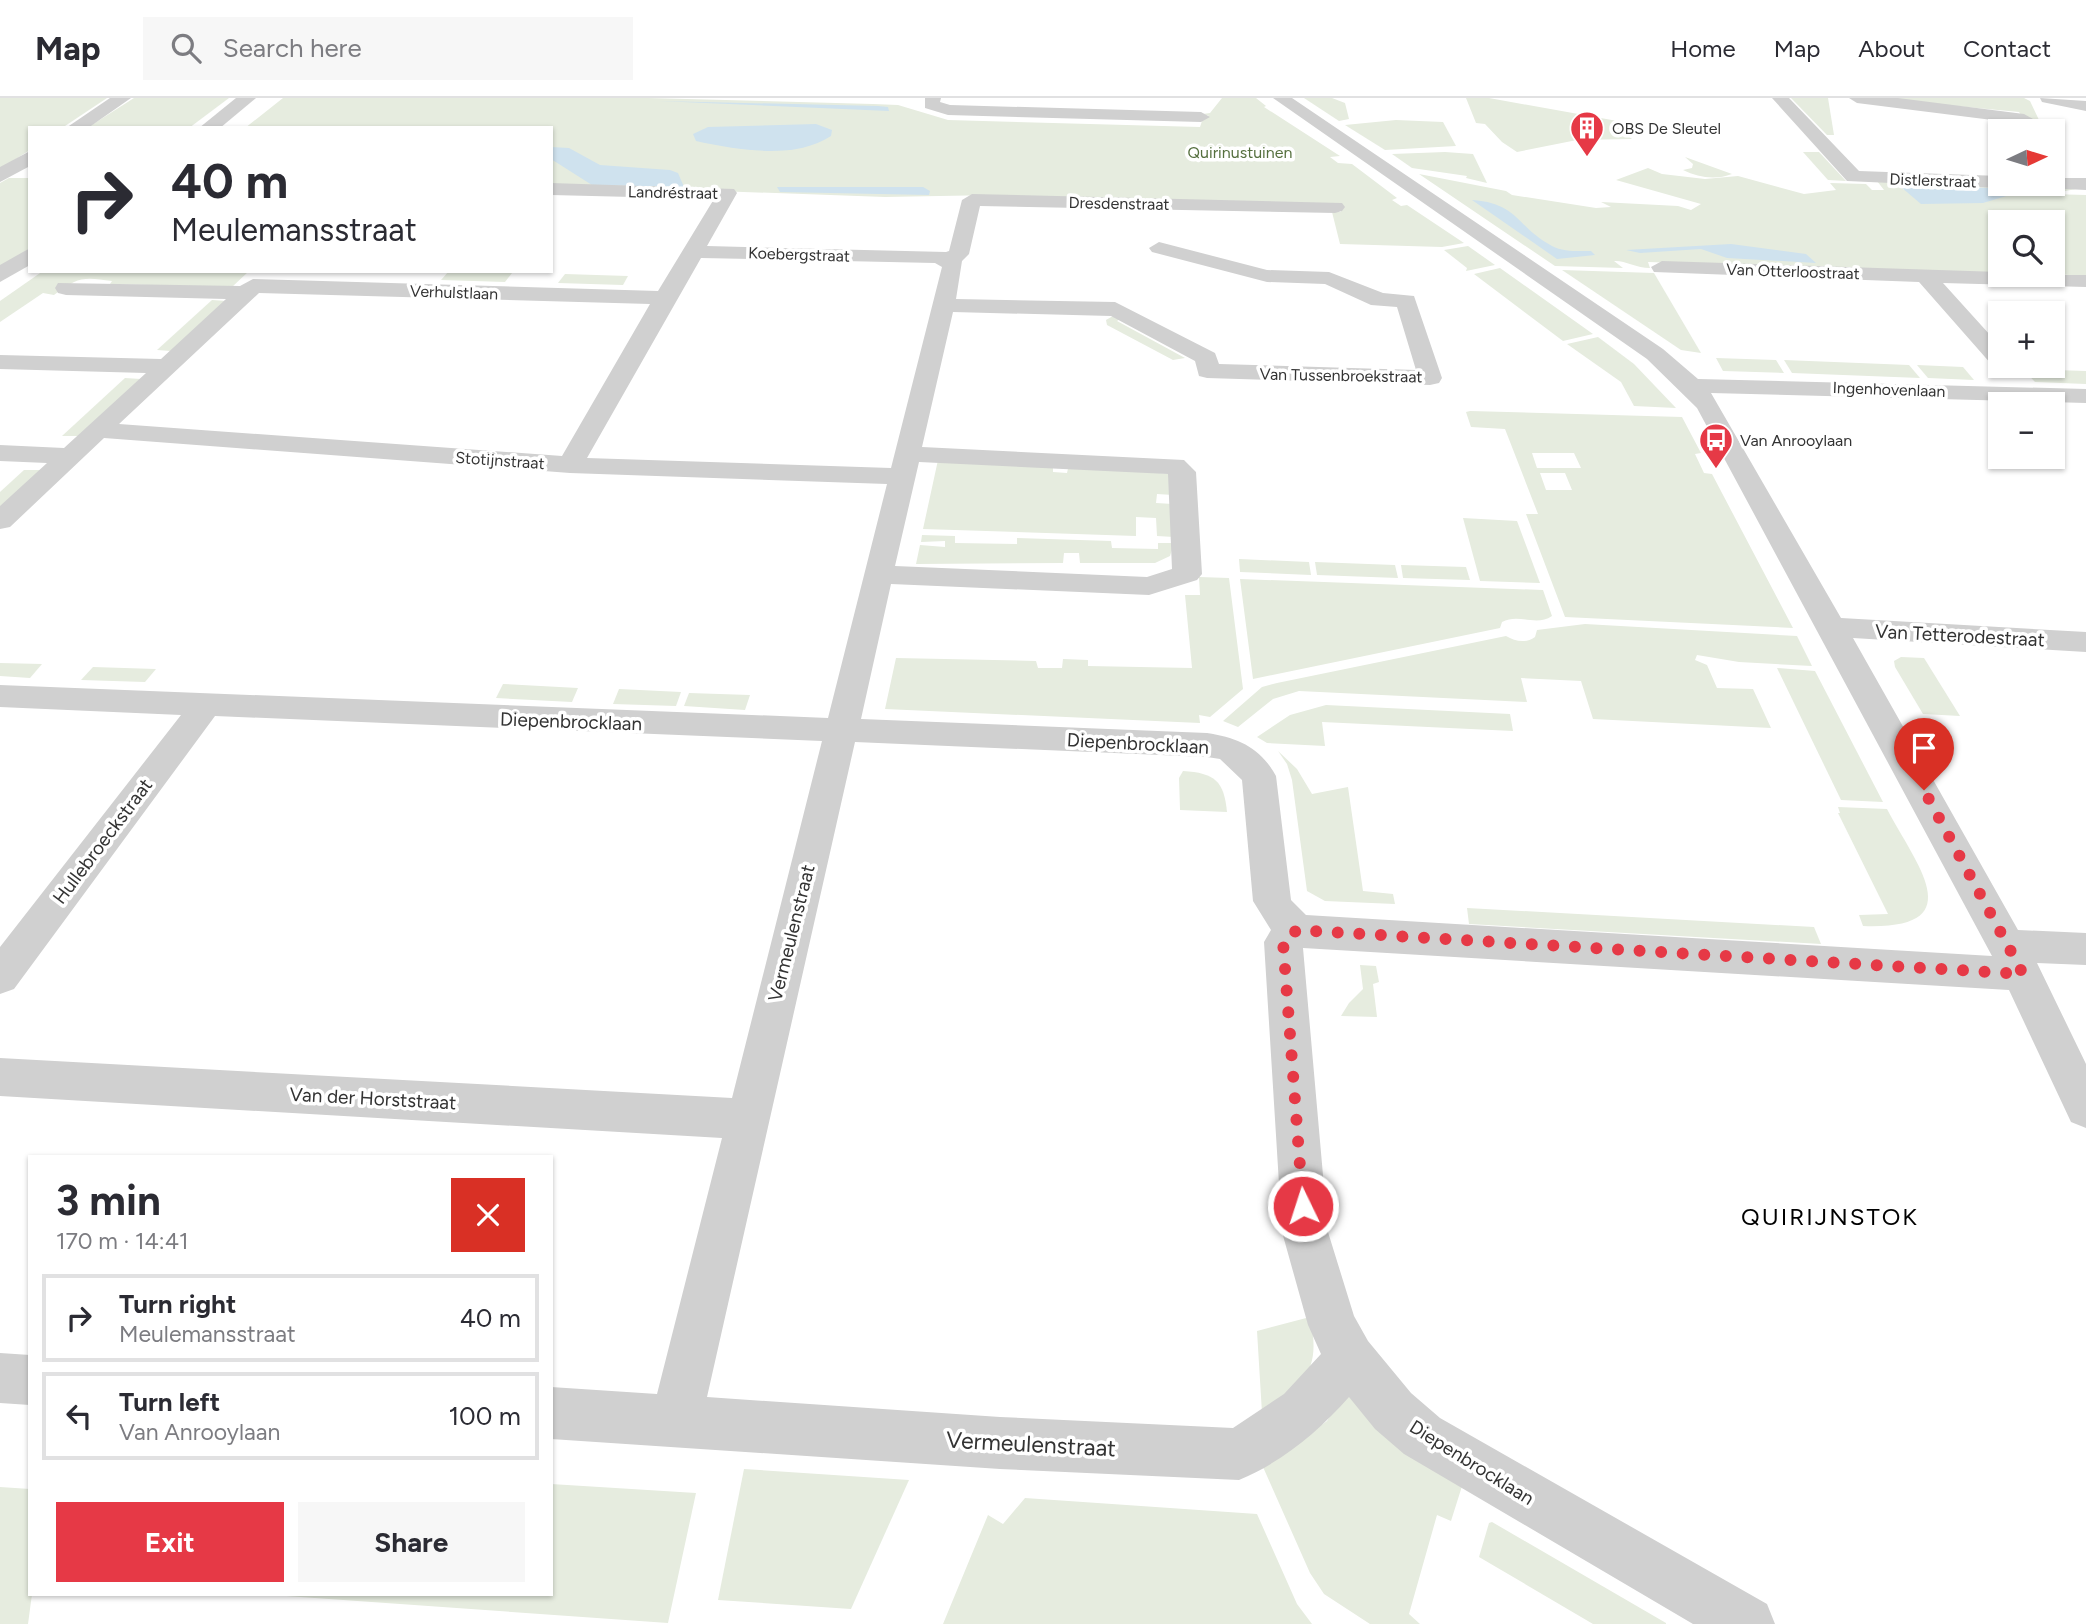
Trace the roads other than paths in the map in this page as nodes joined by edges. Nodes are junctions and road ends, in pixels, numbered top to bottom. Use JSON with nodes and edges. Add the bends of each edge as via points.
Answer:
{"nodes":[{"id":1,"x":122,"y":98,"type":"edge"},
{"id":2,"x":247,"y":98,"type":"edge"},
{"id":3,"x":933,"y":98,"type":"edge"},
{"id":4,"x":1281,"y":98,"type":"edge"},
{"id":5,"x":1780,"y":98,"type":"edge"},
{"id":6,"x":1857,"y":98,"type":"edge"},
{"id":7,"x":2048,"y":98,"type":"edge"},
{"id":8,"x":2086,"y":106,"type":"edge"},
{"id":9,"x":1201,"y":117,"type":"dead end"},
{"id":10,"x":2024,"y":119,"type":"dead end"},
{"id":11,"x":78,"y":126,"type":"edge"},
{"id":12,"x":211,"y":126,"type":"edge"},
{"id":13,"x":28,"y":158,"type":"edge"},
{"id":14,"x":1,"y":175,"type":"edge"},
{"id":15,"x":28,"y":175,"type":"edge"},
{"id":16,"x":1988,"y":182,"type":"edge"},
{"id":17,"x":2065,"y":184,"type":"edge"},
{"id":18,"x":2086,"y":184,"type":"edge"},
{"id":19,"x":553,"y":189,"type":"edge"},
{"id":20,"x":1335,"y":207,"type":"dead end"},
{"id":21,"x":1159,"y":248,"type":"dead end"},
{"id":22,"x":697,"y":252,"type":"junction"},
{"id":23,"x":28,"y":256,"type":"edge"},
{"id":24,"x":948,"y":260,"type":"junction"},
{"id":25,"x":1662,"y":267,"type":"dead end"},
{"id":26,"x":0,"y":275,"type":"edge"},
{"id":27,"x":1925,"y":276,"type":"junction"},
{"id":28,"x":2086,"y":281,"type":"edge"},
{"id":29,"x":255,"y":283,"type":"edge"},
{"id":30,"x":66,"y":288,"type":"dead end"},
{"id":31,"x":665,"y":298,"type":"junction"},
{"id":32,"x":943,"y":305,"type":"junction"},
{"id":33,"x":1988,"y":347,"type":"edge"},
{"id":34,"x":0,"y":362,"type":"edge"},
{"id":35,"x":168,"y":366,"type":"junction"},
{"id":36,"x":2016,"y":378,"type":"edge"},
{"id":37,"x":1692,"y":386,"type":"junction"},
{"id":38,"x":1995,"y":392,"type":"edge"},
{"id":39,"x":2029,"y":392,"type":"edge"},
{"id":40,"x":2065,"y":395,"type":"edge"},
{"id":41,"x":2086,"y":396,"type":"edge"},
{"id":42,"x":99,"y":430,"type":"junction"},
{"id":43,"x":0,"y":453,"type":"edge"},
{"id":44,"x":71,"y":456,"type":"junction"},
{"id":45,"x":570,"y":465,"type":"junction"},
{"id":46,"x":904,"y":465,"type":"junction"},
{"id":47,"x":0,"y":522,"type":"edge"},
{"id":48,"x":878,"y":574,"type":"junction"},
{"id":49,"x":1833,"y":627,"type":"junction"},
{"id":50,"x":2086,"y":642,"type":"edge"},
{"id":51,"x":0,"y":696,"type":"edge"},
{"id":52,"x":205,"y":706,"type":"junction"},
{"id":53,"x":840,"y":732,"type":"junction"},
{"id":54,"x":1297,"y":930,"type":"junction"},
{"id":55,"x":2086,"y":949,"type":"edge"},
{"id":56,"x":2015,"y":959,"type":"junction"},
{"id":57,"x":0,"y":977,"type":"edge"},
{"id":58,"x":0,"y":1077,"type":"edge"},
{"id":59,"x":2086,"y":1108,"type":"edge"},
{"id":60,"x":746,"y":1119,"type":"junction"},
{"id":61,"x":1350,"y":1359,"type":"junction"},
{"id":62,"x":0,"y":1378,"type":"edge"},
{"id":63,"x":28,"y":1380,"type":"edge"},
{"id":64,"x":553,"y":1413,"type":"edge"},
{"id":65,"x":676,"y":1421,"type":"junction"},
{"id":66,"x":1747,"y":1624,"type":"edge"}],
"edges":[{"from":1,"to":11,"type":"street"},
{"from":2,"to":12,"type":"street"},
{"from":3,"to":9,"type":"street","via":[[931,104],[948,110]]},
{"from":4,"to":37,"type":"street","via":[[1655,354]]},
{"from":5,"to":16,"type":"street","name":"Distlerstraat","via":[[1848,172],[1866,178]]},
{"from":6,"to":10,"type":"street"},
{"from":7,"to":8,"type":"street"},
{"from":13,"to":14,"type":"street"},
{"from":14,"to":15,"type":"street"},
{"from":17,"to":18,"type":"street"},
{"from":19,"to":22,"type":"street","name":"Landréstraat","via":[[727,193],[694,250]]},
{"from":20,"to":24,"type":"street","name":"Dresdenstraat","via":[[972,200],[959,254]]},
{"from":21,"to":32,"type":"street","name":"Van Tussenbroekstraat","via":[[1266,276],[1329,278],[1379,300],[1406,301],[1430,378],[1207,371],[1207,358],[1115,309]]},
{"from":22,"to":24,"type":"street","name":"Koebergstraat"},
{"from":22,"to":31,"type":"street"},
{"from":23,"to":26,"type":"street"},
{"from":24,"to":32,"type":"street","via":[[953,264]]},
{"from":25,"to":27,"type":"street","name":"Van Otterloostraat"},
{"from":27,"to":28,"type":"street","name":"Van Otterloostraat"},
{"from":27,"to":33,"type":"street"},
{"from":29,"to":30,"type":"street","name":"Verhulstlaan"},
{"from":29,"to":31,"type":"street","name":"Verhulstlaan"},
{"from":29,"to":35,"type":"street"},
{"from":31,"to":45,"type":"street"},
{"from":32,"to":46,"type":"street"},
{"from":34,"to":35,"type":"street"},
{"from":35,"to":42,"type":"street"},
{"from":36,"to":39,"type":"street"},
{"from":37,"to":38,"type":"street","name":"Ingenhovenlaan"},
{"from":37,"to":49,"type":"street","via":[[1712,413]]},
{"from":40,"to":41,"type":"street","name":"Ingenhovenlaan"},
{"from":42,"to":44,"type":"street"},
{"from":42,"to":45,"type":"street","name":"Stotijnstraat"},
{"from":43,"to":44,"type":"street"},
{"from":44,"to":47,"type":"street"},
{"from":45,"to":46,"type":"street","name":"Stotijnstraat"},
{"from":46,"to":48,"type":"street"},
{"from":46,"to":48,"type":"street","via":[[1175,466],[1183,472],[1187,574],[1149,586]]},
{"from":48,"to":53,"type":"street"},
{"from":49,"to":50,"type":"street","name":"Van Tetterodestraat"},
{"from":49,"to":56,"type":"street"},
{"from":51,"to":52,"type":"street","name":"Diepenbrocklaan"},
{"from":52,"to":53,"type":"street","name":"Diepenbrocklaan"},
{"from":52,"to":57,"type":"street","name":"Hullebroeckstraat"},
{"from":53,"to":54,"type":"street","name":"Diepenbrocklaan","via":[[1230,749],[1259,776],[1272,901]]},
{"from":53,"to":60,"type":"street","name":"Vermeulenstraat"},
{"from":54,"to":56,"type":"street"},
{"from":54,"to":61,"type":"street","name":"Diepenbrocklaan","via":[[1283,942],[1306,1232],[1332,1325]]},
{"from":55,"to":56,"type":"street"},
{"from":56,"to":59,"type":"street"},
{"from":58,"to":60,"type":"street","name":"Van der Horststraat"},
{"from":60,"to":65,"type":"street","name":"Vermeulenstraat"},
{"from":61,"to":65,"type":"street","name":"Vermeulenstraat","via":[[1302,1412],[1239,1454]]},
{"from":61,"to":66,"type":"street","name":"Diepenbrocklaan","via":[[1422,1436]]},
{"from":62,"to":63,"type":"street"},
{"from":64,"to":65,"type":"street","name":"Vermeulenstraat"}]}
